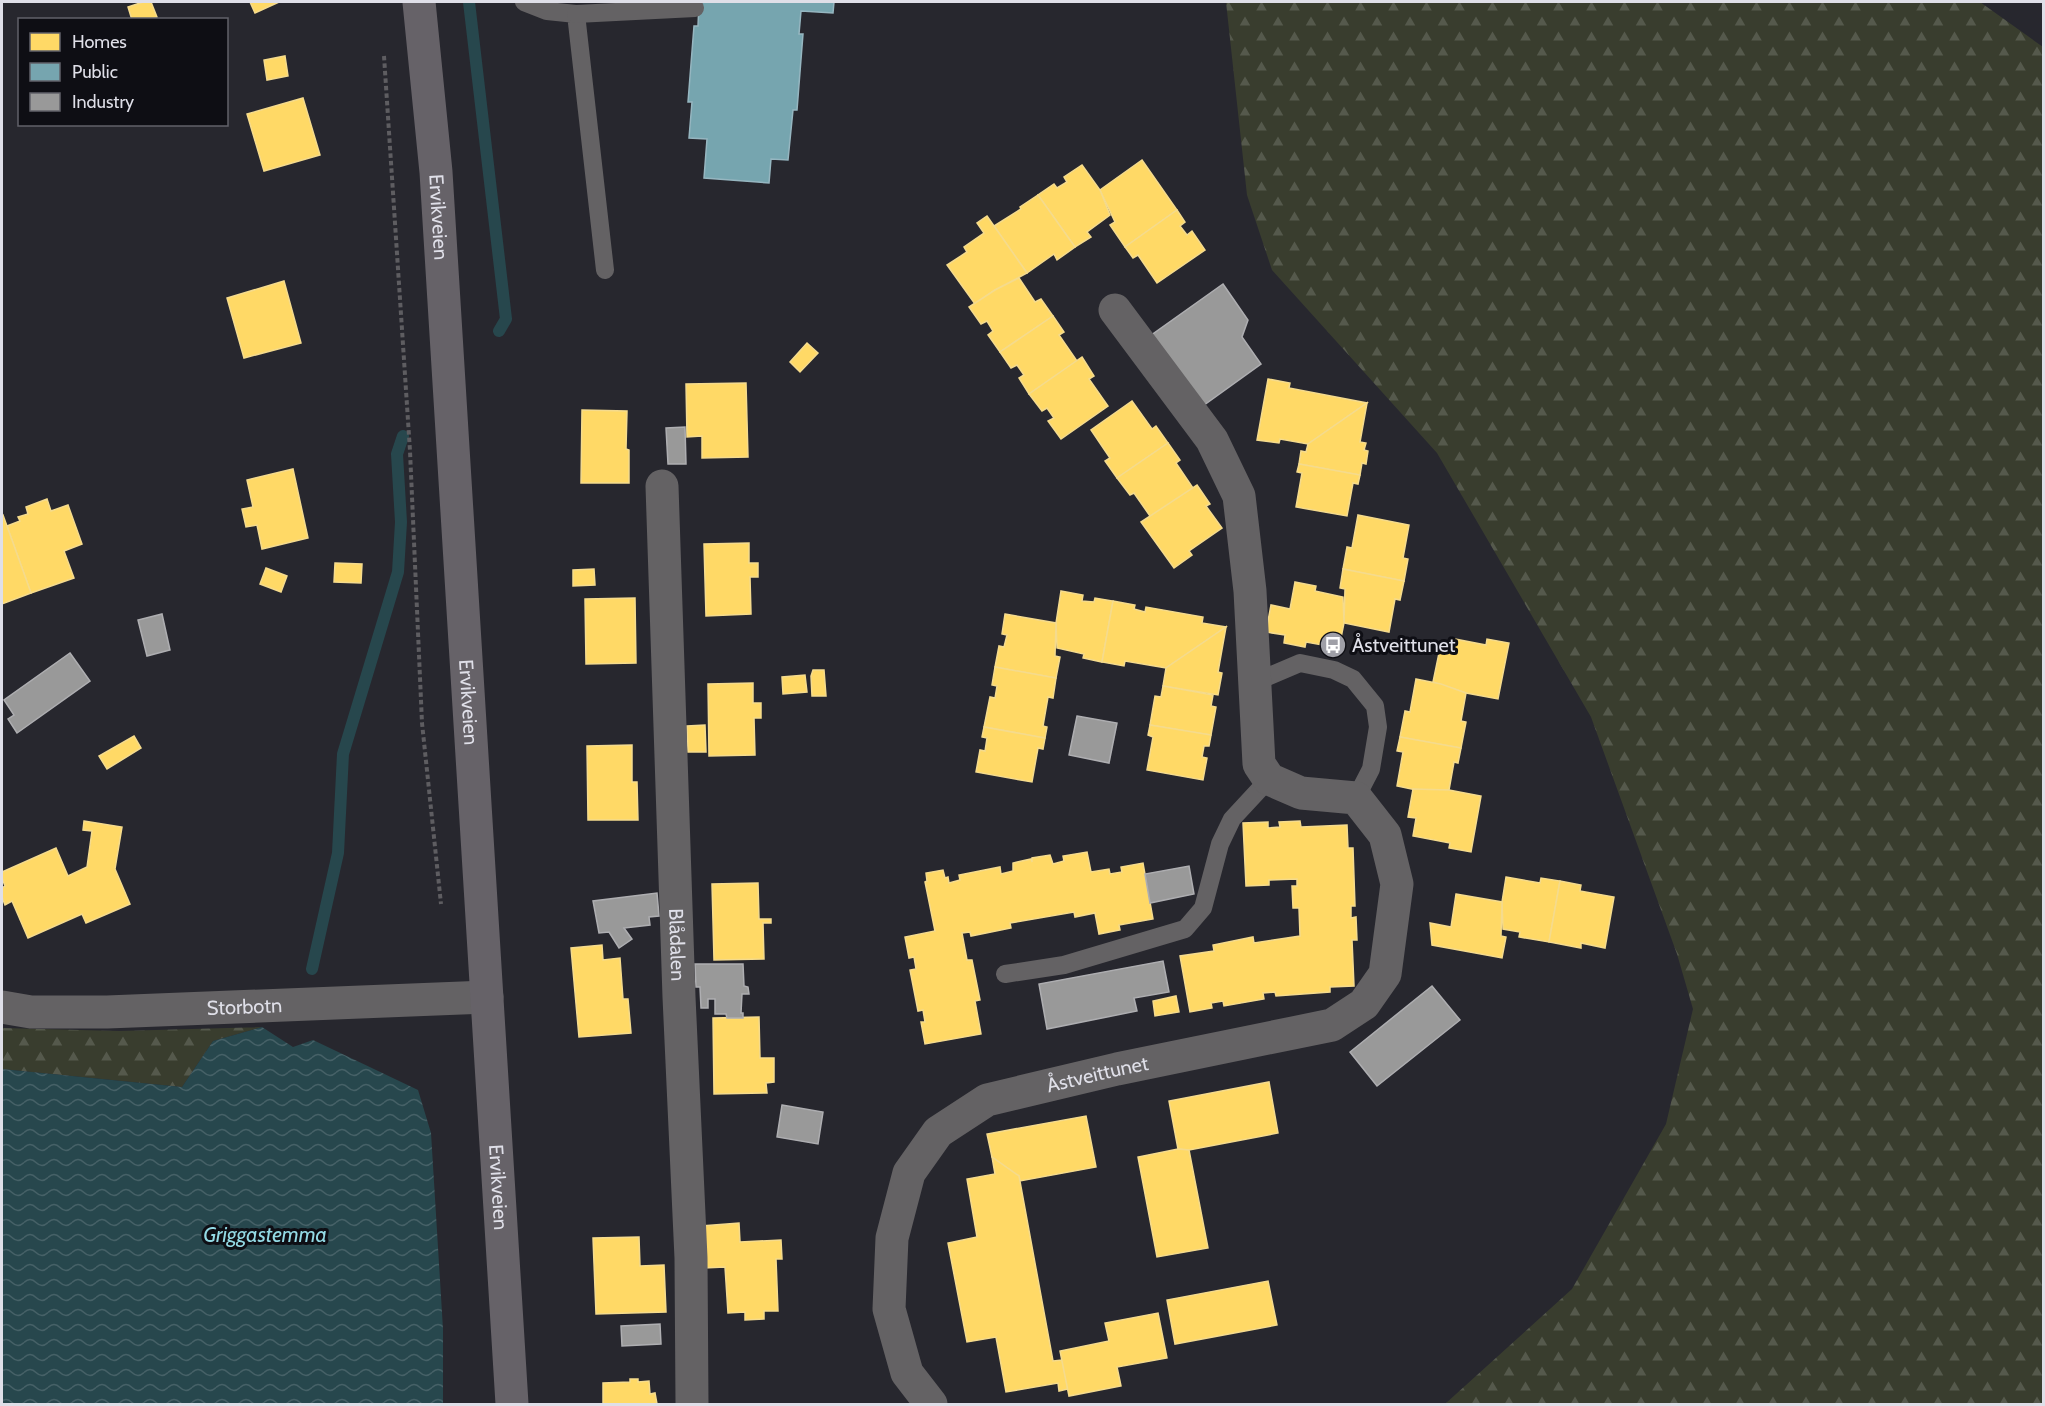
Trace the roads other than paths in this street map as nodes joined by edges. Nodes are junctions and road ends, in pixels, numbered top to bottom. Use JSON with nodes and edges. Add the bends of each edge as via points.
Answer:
{"nodes":[{"id":1,"x":419,"y":2,"type":"edge"},
{"id":2,"x":524,"y":2,"type":"edge"},
{"id":3,"x":695,"y":8,"type":"dead end"},
{"id":4,"x":576,"y":14,"type":"junction"},
{"id":5,"x":606,"y":270,"type":"dead end"},
{"id":6,"x":1115,"y":310,"type":"dead end"},
{"id":7,"x":662,"y":486,"type":"dead end"},
{"id":8,"x":1255,"y":682,"type":"junction"},
{"id":9,"x":1269,"y":779,"type":"junction"},
{"id":10,"x":1356,"y":798,"type":"junction"},
{"id":11,"x":1005,"y":975,"type":"dead end"},
{"id":12,"x":487,"y":997,"type":"junction"},
{"id":13,"x":2,"y":1007,"type":"edge"},
{"id":14,"x":512,"y":1404,"type":"edge"},
{"id":15,"x":692,"y":1404,"type":"edge"},
{"id":16,"x":931,"y":1404,"type":"edge"}],
"edges":[{"from":1,"to":12,"type":"main road","name":"Ervikveien","via":[[436,172]]},
{"from":2,"to":4,"type":"lane","via":[[547,11]]},
{"from":3,"to":4,"type":"lane"},
{"from":4,"to":5,"type":"lane"},
{"from":6,"to":8,"type":"street","via":[[1212,440],[1239,496]]},
{"from":7,"to":15,"type":"street","name":"Blådalen","via":[[691,1258]]},
{"from":8,"to":9,"type":"street","via":[[1259,764]]},
{"from":8,"to":10,"type":"lane","via":[[1300,663],[1334,670],[1353,679],[1375,706],[1378,727],[1371,769]]},
{"from":9,"to":10,"type":"street","via":[[1301,793]]},
{"from":9,"to":11,"type":"lane","via":[[1232,819],[1220,844],[1203,908],[1185,929],[1064,965]]},
{"from":10,"to":16,"type":"street","name":"Åstveittunet","via":[[1385,835],[1397,884],[1385,974],[1364,1004],[1332,1025],[987,1100],[938,1132],[909,1173],[892,1238],[889,1309],[907,1374]]},
{"from":12,"to":13,"type":"street","name":"Storbotn","via":[[107,1012],[31,1012]]},
{"from":12,"to":14,"type":"main road","name":"Ervikveien"}]}
